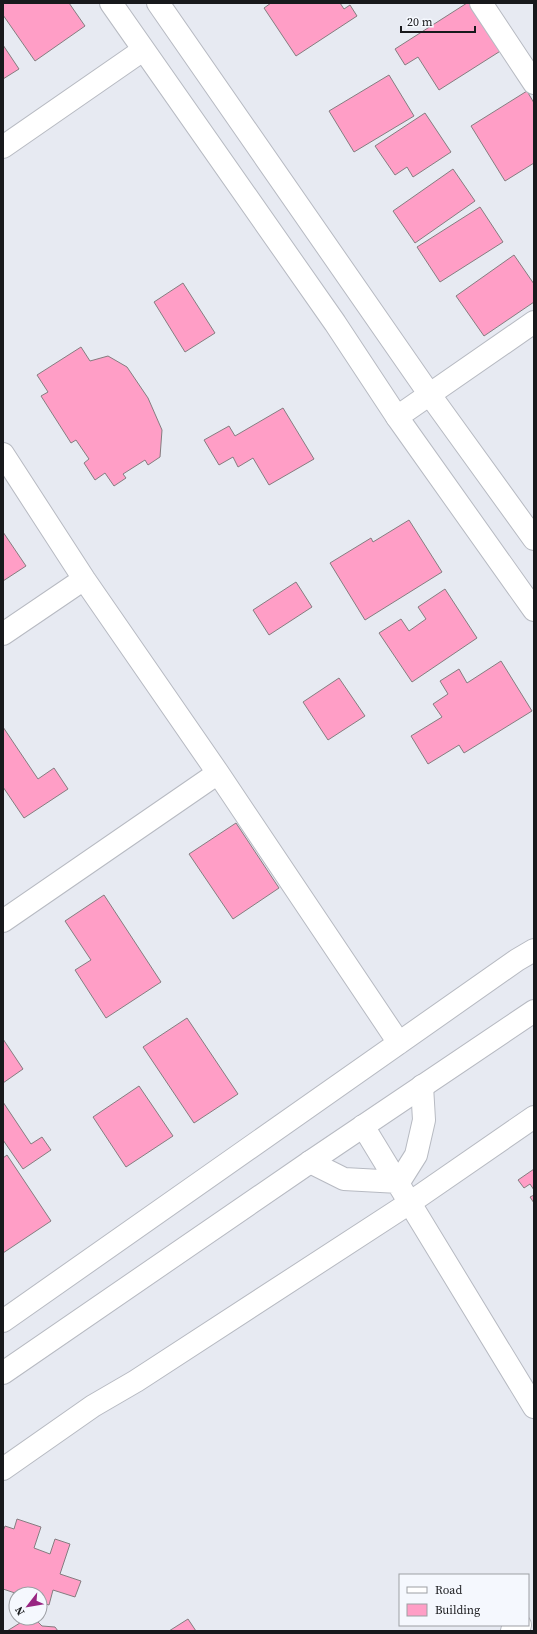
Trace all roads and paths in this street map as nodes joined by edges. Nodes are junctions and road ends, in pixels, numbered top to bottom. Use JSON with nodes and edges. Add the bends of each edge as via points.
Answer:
{"nodes":[{"id":1,"x":111,"y":3,"type":"edge"},
{"id":2,"x":158,"y":3,"type":"edge"},
{"id":3,"x":481,"y":3,"type":"edge"},
{"id":4,"x":143,"y":50,"type":"junction"},
{"id":5,"x":534,"y":83,"type":"edge"},
{"id":6,"x":3,"y":147,"type":"edge"},
{"id":7,"x":534,"y":322,"type":"edge"},
{"id":8,"x":430,"y":395,"type":"junction"},
{"id":9,"x":397,"y":417,"type":"junction"},
{"id":10,"x":3,"y":454,"type":"edge"},
{"id":11,"x":534,"y":539,"type":"edge"},
{"id":12,"x":84,"y":579,"type":"junction"},
{"id":13,"x":534,"y":610,"type":"edge"},
{"id":14,"x":3,"y":634,"type":"edge"},
{"id":15,"x":218,"y":773,"type":"junction"},
{"id":16,"x":3,"y":921,"type":"edge"},
{"id":17,"x":534,"y":950,"type":"edge"},
{"id":18,"x":534,"y":1011,"type":"edge"},
{"id":19,"x":399,"y":1043,"type":"junction"},
{"id":20,"x":422,"y":1086,"type":"junction"},
{"id":21,"x":534,"y":1117,"type":"edge"},
{"id":22,"x":363,"y":1126,"type":"junction"},
{"id":23,"x":310,"y":1162,"type":"junction"},
{"id":24,"x":398,"y":1182,"type":"junction"},
{"id":25,"x":411,"y":1202,"type":"junction"},
{"id":26,"x":3,"y":1321,"type":"edge"},
{"id":27,"x":3,"y":1373,"type":"edge"},
{"id":28,"x":534,"y":1407,"type":"edge"},
{"id":29,"x":3,"y":1470,"type":"edge"}],
"edges":[{"from":1,"to":4,"type":"street"},
{"from":2,"to":8,"type":"street"},
{"from":3,"to":5,"type":"street"},
{"from":4,"to":6,"type":"street"},
{"from":4,"to":9,"type":"street","via":[[335,323]]},
{"from":7,"to":8,"type":"street"},
{"from":8,"to":9,"type":"street"},
{"from":8,"to":11,"type":"street"},
{"from":9,"to":13,"type":"street"},
{"from":10,"to":12,"type":"street"},
{"from":12,"to":14,"type":"street"},
{"from":12,"to":15,"type":"street"},
{"from":15,"to":16,"type":"street"},
{"from":15,"to":19,"type":"street"},
{"from":17,"to":19,"type":"street"},
{"from":18,"to":20,"type":"street"},
{"from":19,"to":26,"type":"street"},
{"from":20,"to":22,"type":"street"},
{"from":20,"to":24,"type":"street","via":[[424,1120],[416,1155]]},
{"from":21,"to":25,"type":"street"},
{"from":22,"to":23,"type":"street"},
{"from":22,"to":24,"type":"street"},
{"from":23,"to":24,"type":"street","via":[[344,1179]]},
{"from":23,"to":27,"type":"street"},
{"from":24,"to":25,"type":"street"},
{"from":25,"to":28,"type":"street"},
{"from":25,"to":29,"type":"street","via":[[142,1377],[92,1406]]}]}
